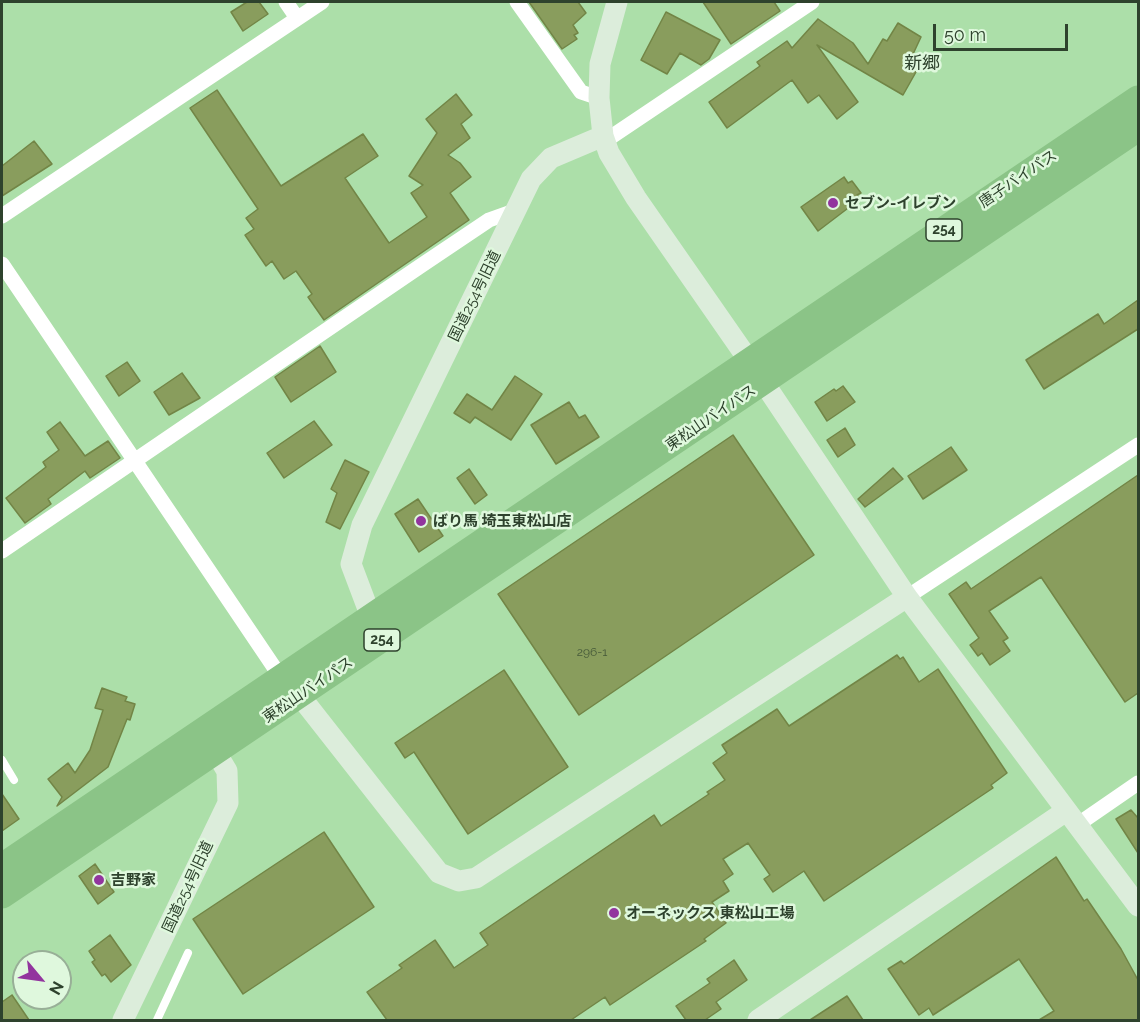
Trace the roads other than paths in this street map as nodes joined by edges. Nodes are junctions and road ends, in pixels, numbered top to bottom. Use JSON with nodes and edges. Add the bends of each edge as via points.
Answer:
{"nodes":[{"id":1,"x":286,"y":2,"type":"edge"},
{"id":2,"x":322,"y":2,"type":"edge"},
{"id":3,"x":517,"y":2,"type":"edge"},
{"id":4,"x":812,"y":2,"type":"edge"},
{"id":5,"x":613,"y":4,"type":"edge"},
{"id":6,"x":297,"y":18,"type":"junction"},
{"id":7,"x":599,"y":98,"type":"junction"},
{"id":8,"x":1138,"y":99,"type":"edge"},
{"id":9,"x":1138,"y":128,"type":"edge"},
{"id":10,"x":604,"y":139,"type":"junction"},
{"id":11,"x":517,"y":210,"type":"junction"},
{"id":12,"x":2,"y":216,"type":"edge"},
{"id":13,"x":2,"y":264,"type":"edge"},
{"id":14,"x":756,"y":372,"type":"junction"},
{"id":15,"x":1138,"y":446,"type":"edge"},
{"id":16,"x":135,"y":462,"type":"junction"},
{"id":17,"x":2,"y":551,"type":"edge"},
{"id":18,"x":907,"y":597,"type":"junction"},
{"id":19,"x":371,"y":617,"type":"junction"},
{"id":20,"x":291,"y":687,"type":"junction"},
{"id":21,"x":215,"y":751,"type":"junction"},
{"id":22,"x":2,"y":760,"type":"edge"},
{"id":23,"x":14,"y":780,"type":"dead end"},
{"id":24,"x":1138,"y":783,"type":"edge"},
{"id":25,"x":1072,"y":818,"type":"junction"},
{"id":26,"x":2,"y":867,"type":"edge"},
{"id":27,"x":2,"y":896,"type":"edge"},
{"id":28,"x":1138,"y":906,"type":"edge"},
{"id":29,"x":188,"y":953,"type":"dead end"},
{"id":30,"x":123,"y":1020,"type":"edge"},
{"id":31,"x":157,"y":1020,"type":"edge"},
{"id":32,"x":758,"y":1020,"type":"edge"}],
"edges":[{"from":1,"to":6,"type":"street"},
{"from":2,"to":6,"type":"street"},
{"from":3,"to":7,"type":"street","via":[[581,92]]},
{"from":4,"to":10,"type":"street"},
{"from":5,"to":7,"type":"street","via":[[600,63]]},
{"from":6,"to":12,"type":"street"},
{"from":7,"to":10,"type":"street"},
{"from":8,"to":14,"type":"highway","name":"唐子バイパス","number":"254"},
{"from":9,"to":14,"type":"highway","name":"唐子バイパス","number":"254"},
{"from":10,"to":11,"type":"street","name":"国道254号旧道","via":[[570,148],[539,168]]},
{"from":10,"to":14,"type":"street","via":[[636,198]]},
{"from":11,"to":16,"type":"street","via":[[489,220],[431,258]]},
{"from":11,"to":19,"type":"street","name":"国道254号旧道","via":[[362,525],[351,564]]},
{"from":13,"to":16,"type":"street"},
{"from":14,"to":18,"type":"street"},
{"from":14,"to":19,"type":"highway","name":"東松山バイパス","number":"254"},
{"from":14,"to":20,"type":"highway","name":"東松山バイパス","number":"254"},
{"from":15,"to":18,"type":"street"},
{"from":16,"to":17,"type":"street"},
{"from":16,"to":20,"type":"street"},
{"from":18,"to":20,"type":"street","via":[[476,878],[459,881],[439,873]]},
{"from":18,"to":25,"type":"street"},
{"from":19,"to":20,"type":"highway","name":"東松山バイパス","number":"254"},
{"from":20,"to":21,"type":"highway","name":"東松山バイパス","number":"254"},
{"from":20,"to":26,"type":"highway","name":"東松山バイパス","number":"254"},
{"from":21,"to":27,"type":"highway","name":"東松山バイパス","number":"254"},
{"from":21,"to":30,"type":"street","name":"国道254号旧道","via":[[227,771],[228,803]]},
{"from":22,"to":23,"type":"lane"},
{"from":24,"to":25,"type":"street"},
{"from":25,"to":28,"type":"street"},
{"from":25,"to":32,"type":"street"},
{"from":29,"to":31,"type":"lane"}]}
